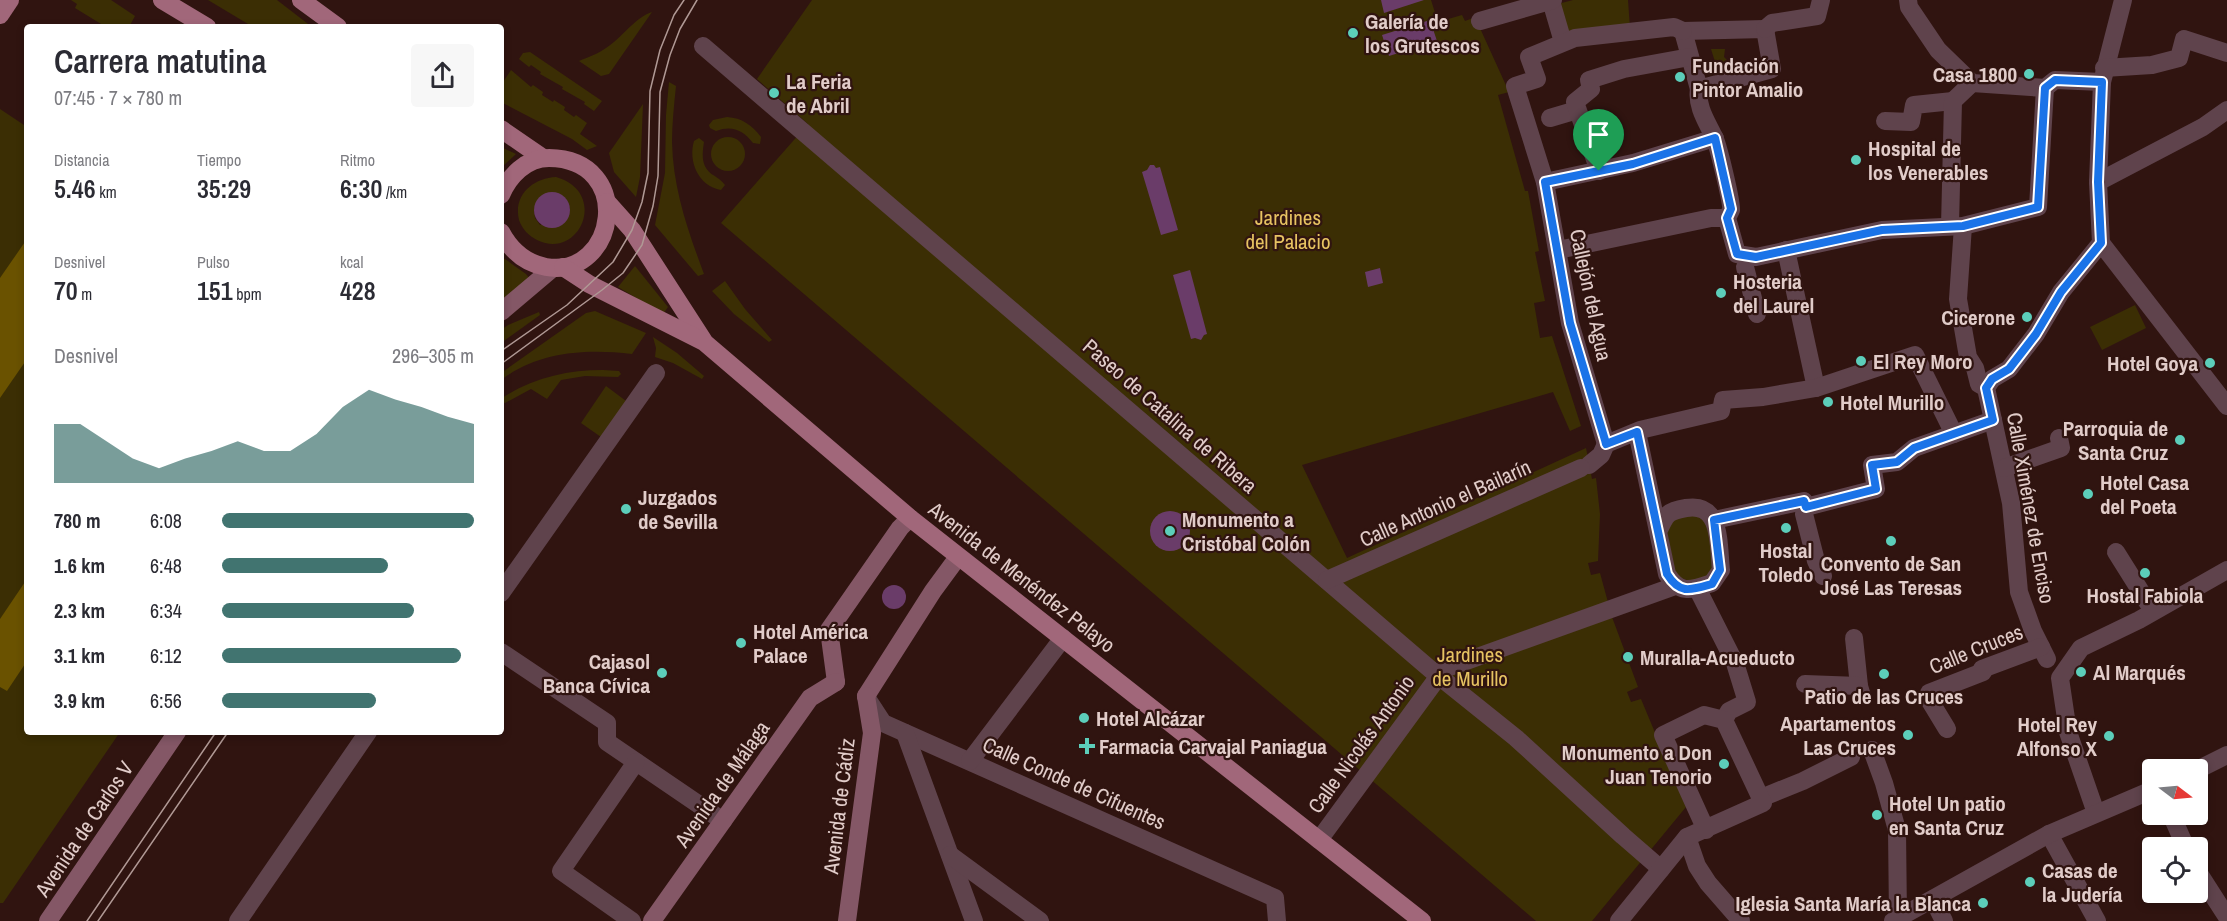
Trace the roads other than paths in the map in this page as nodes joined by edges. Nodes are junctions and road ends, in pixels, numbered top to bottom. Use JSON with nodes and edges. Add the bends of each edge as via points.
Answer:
{"nodes":[{"id":1,"x":10,"y":0,"type":"edge"},
{"id":2,"x":162,"y":0,"type":"edge"},
{"id":3,"x":301,"y":0,"type":"edge"},
{"id":4,"x":1552,"y":0,"type":"edge"},
{"id":5,"x":1821,"y":0,"type":"edge"},
{"id":6,"x":2123,"y":0,"type":"edge"},
{"id":7,"x":1909,"y":4,"type":"edge"},
{"id":8,"x":0,"y":15,"type":"edge"},
{"id":9,"x":1480,"y":21,"type":"dead end"},
{"id":10,"x":202,"y":24,"type":"edge"},
{"id":11,"x":334,"y":24,"type":"edge"},
{"id":12,"x":1765,"y":29,"type":"junction"},
{"id":13,"x":1683,"y":32,"type":"junction"},
{"id":14,"x":1563,"y":42,"type":"junction"},
{"id":15,"x":703,"y":46,"type":"dead end"},
{"id":16,"x":2227,"y":53,"type":"edge"},
{"id":17,"x":1690,"y":57,"type":"junction"},
{"id":18,"x":2103,"y":75,"type":"junction"},
{"id":19,"x":1972,"y":83,"type":"junction"},
{"id":20,"x":2045,"y":88,"type":"junction"},
{"id":21,"x":1699,"y":89,"type":"junction"},
{"id":22,"x":1953,"y":100,"type":"junction"},
{"id":23,"x":1577,"y":110,"type":"junction"},
{"id":24,"x":2227,"y":110,"type":"edge"},
{"id":25,"x":1550,"y":118,"type":"dead end"},
{"id":26,"x":1886,"y":121,"type":"dead end"},
{"id":27,"x":504,"y":131,"type":"edge"},
{"id":28,"x":1715,"y":138,"type":"junction"},
{"id":29,"x":543,"y":158,"type":"junction"},
{"id":30,"x":1599,"y":171,"type":"junction"},
{"id":31,"x":1545,"y":182,"type":"junction"},
{"id":32,"x":2098,"y":182,"type":"junction"},
{"id":33,"x":504,"y":188,"type":"edge"},
{"id":34,"x":607,"y":202,"type":"junction"},
{"id":35,"x":1727,"y":218,"type":"junction"},
{"id":36,"x":1957,"y":226,"type":"junction"},
{"id":37,"x":504,"y":238,"type":"edge"},
{"id":38,"x":2101,"y":243,"type":"junction"},
{"id":39,"x":1558,"y":250,"type":"junction"},
{"id":40,"x":1786,"y":250,"type":"junction"},
{"id":41,"x":1751,"y":262,"type":"junction"},
{"id":42,"x":558,"y":268,"type":"junction"},
{"id":43,"x":504,"y":310,"type":"edge"},
{"id":44,"x":1756,"y":314,"type":"dead end"},
{"id":45,"x":704,"y":342,"type":"junction"},
{"id":46,"x":656,"y":374,"type":"dead end"},
{"id":47,"x":1816,"y":388,"type":"junction"},
{"id":48,"x":1986,"y":388,"type":"junction"},
{"id":49,"x":2227,"y":406,"type":"edge"},
{"id":50,"x":1993,"y":420,"type":"junction"},
{"id":51,"x":1639,"y":431,"type":"junction"},
{"id":52,"x":1954,"y":434,"type":"junction"},
{"id":53,"x":2059,"y":438,"type":"dead end"},
{"id":54,"x":1606,"y":444,"type":"junction"},
{"id":55,"x":2004,"y":468,"type":"junction"},
{"id":56,"x":1806,"y":507,"type":"junction"},
{"id":57,"x":910,"y":518,"type":"junction"},
{"id":58,"x":1714,"y":520,"type":"junction"},
{"id":59,"x":1659,"y":530,"type":"junction"},
{"id":60,"x":2116,"y":552,"type":"dead end"},
{"id":61,"x":958,"y":556,"type":"junction"},
{"id":62,"x":2227,"y":570,"type":"edge"},
{"id":63,"x":1823,"y":576,"type":"dead end"},
{"id":64,"x":1327,"y":580,"type":"junction"},
{"id":65,"x":1675,"y":586,"type":"junction"},
{"id":66,"x":1697,"y":588,"type":"junction"},
{"id":67,"x":504,"y":589,"type":"edge"},
{"id":68,"x":2153,"y":611,"type":"junction"},
{"id":69,"x":1063,"y":638,"type":"junction"},
{"id":70,"x":1854,"y":638,"type":"dead end"},
{"id":71,"x":2044,"y":653,"type":"joint"},
{"id":72,"x":504,"y":654,"type":"edge"},
{"id":73,"x":1439,"y":676,"type":"junction"},
{"id":74,"x":836,"y":682,"type":"junction"},
{"id":75,"x":1806,"y":684,"type":"dead end"},
{"id":76,"x":866,"y":696,"type":"junction"},
{"id":77,"x":1724,"y":720,"type":"junction"},
{"id":78,"x":1947,"y":729,"type":"dead end"},
{"id":79,"x":905,"y":733,"type":"junction"},
{"id":80,"x":175,"y":735,"type":"edge"},
{"id":81,"x":361,"y":735,"type":"edge"},
{"id":82,"x":1872,"y":750,"type":"dead end"},
{"id":83,"x":2227,"y":756,"type":"edge"},
{"id":84,"x":1851,"y":757,"type":"dead end"},
{"id":85,"x":970,"y":761,"type":"junction"},
{"id":86,"x":636,"y":762,"type":"junction"},
{"id":87,"x":2208,"y":765,"type":"edge"},
{"id":88,"x":2142,"y":794,"type":"edge"},
{"id":89,"x":1761,"y":798,"type":"junction"},
{"id":90,"x":2097,"y":813,"type":"junction"},
{"id":91,"x":723,"y":821,"type":"junction"},
{"id":92,"x":1706,"y":830,"type":"junction"},
{"id":93,"x":2049,"y":834,"type":"junction"},
{"id":94,"x":1687,"y":837,"type":"junction"},
{"id":95,"x":1319,"y":840,"type":"junction"},
{"id":96,"x":951,"y":855,"type":"junction"},
{"id":97,"x":1661,"y":869,"type":"junction"},
{"id":98,"x":2208,"y":888,"type":"edge"},
{"id":99,"x":1933,"y":898,"type":"junction"},
{"id":100,"x":2227,"y":917,"type":"edge"},
{"id":101,"x":1896,"y":920,"type":"edge"},
{"id":102,"x":48,"y":921,"type":"edge"},
{"id":103,"x":238,"y":921,"type":"edge"},
{"id":104,"x":632,"y":921,"type":"edge"},
{"id":105,"x":652,"y":921,"type":"edge"},
{"id":106,"x":847,"y":921,"type":"edge"},
{"id":107,"x":974,"y":921,"type":"edge"},
{"id":108,"x":1040,"y":921,"type":"edge"},
{"id":109,"x":1277,"y":921,"type":"edge"},
{"id":110,"x":1422,"y":921,"type":"edge"},
{"id":111,"x":1619,"y":921,"type":"edge"},
{"id":112,"x":1742,"y":921,"type":"edge"},
{"id":113,"x":1944,"y":921,"type":"edge"},
{"id":114,"x":2097,"y":921,"type":"edge"}],
"edges":[{"from":1,"to":8,"type":"main road"},
{"from":2,"to":10,"type":"main road"},
{"from":3,"to":11,"type":"main road"},
{"from":4,"to":9,"type":"street"},
{"from":4,"to":14,"type":"street"},
{"from":5,"to":12,"type":"street","via":[[1817,16],[1772,23]]},
{"from":6,"to":18,"type":"street"},
{"from":7,"to":19,"type":"street","via":[[1938,50]]},
{"from":12,"to":13,"type":"street"},
{"from":12,"to":21,"type":"street","via":[[1772,69]]},
{"from":13,"to":14,"type":"street","via":[[1674,27]]},
{"from":13,"to":17,"type":"street"},
{"from":14,"to":31,"type":"street","name":"Callejón del Agua","via":[[1529,57],[1537,79],[1515,86]]},
{"from":15,"to":64,"type":"street","name":"Paseo de Catalina de Ribera"},
{"from":16,"to":18,"type":"street","via":[[2184,39],[2179,58]]},
{"from":17,"to":21,"type":"street"},
{"from":17,"to":23,"type":"street","via":[[1589,80],[1591,89],[1575,102]]},
{"from":18,"to":20,"type":"street","via":[[2055,80]]},
{"from":18,"to":32,"type":"street"},
{"from":19,"to":20,"type":"street"},
{"from":19,"to":22,"type":"street"},
{"from":20,"to":36,"type":"street","via":[[2038,207]]},
{"from":21,"to":28,"type":"street","via":[[1707,127]]},
{"from":22,"to":26,"type":"street","via":[[1914,105],[1911,122]]},
{"from":22,"to":36,"type":"street","name":"Calle Ximénez de Enciso"},
{"from":23,"to":25,"type":"street"},
{"from":23,"to":30,"type":"street"},
{"from":24,"to":32,"type":"street","via":[[2203,127]]},
{"from":27,"to":29,"type":"main road"},
{"from":28,"to":30,"type":"street"},
{"from":28,"to":35,"type":"street","via":[[1731,209]]},
{"from":29,"to":33,"type":"main road","via":[[523,166]]},
{"from":29,"to":34,"type":"main road","via":[[564,158],[584,166],[599,182]]},
{"from":30,"to":31,"type":"street"},
{"from":31,"to":39,"type":"street","name":"Callejón del Agua"},
{"from":32,"to":38,"type":"street"},
{"from":34,"to":42,"type":"main road","via":[[607,224],[598,244],[583,259]]},
{"from":34,"to":45,"type":"main road","via":[[632,230]]},
{"from":35,"to":39,"type":"street"},
{"from":35,"to":41,"type":"street","via":[[1737,254]]},
{"from":36,"to":40,"type":"street","via":[[1882,230]]},
{"from":36,"to":48,"type":"street","name":"Calle Ximénez de Enciso","via":[[1958,299],[1968,357],[1978,384]]},
{"from":37,"to":42,"type":"main road","via":[[514,253],[534,265]]},
{"from":38,"to":48,"type":"street","via":[[2061,292],[2009,369],[1992,379]]},
{"from":38,"to":49,"type":"street"},
{"from":39,"to":54,"type":"street","name":"Callejón del Agua","via":[[1570,323]]},
{"from":40,"to":41,"type":"street"},
{"from":40,"to":47,"type":"street"},
{"from":41,"to":44,"type":"street"},
{"from":42,"to":43,"type":"street"},
{"from":42,"to":45,"type":"main road"},
{"from":45,"to":57,"type":"main road","name":"Avenida de Menéndez Pelayo"},
{"from":46,"to":67,"type":"street"},
{"from":47,"to":51,"type":"street","via":[[1723,400],[1720,411]]},
{"from":47,"to":52,"type":"street","via":[[1915,356]]},
{"from":48,"to":50,"type":"street","name":"Calle Ximénez de Enciso"},
{"from":50,"to":52,"type":"street"},
{"from":50,"to":55,"type":"street","name":"Calle Ximénez de Enciso"},
{"from":51,"to":54,"type":"street"},
{"from":51,"to":59,"type":"street"},
{"from":52,"to":56,"type":"street","via":[[1914,448],[1897,462],[1872,465],[1876,489]]},
{"from":53,"to":55,"type":"street","via":[[2061,448]]},
{"from":54,"to":64,"type":"street","name":"Calle Antonio el Bailarín","via":[[1601,455],[1585,466]]},
{"from":55,"to":71,"type":"street","name":"Calle Ximénez de Enciso","via":[[2019,592]]},
{"from":56,"to":58,"type":"street","via":[[1804,501]]},
{"from":56,"to":63,"type":"street","via":[[1804,514]]},
{"from":57,"to":61,"type":"main road","name":"Avenida de Menéndez Pelayo"},
{"from":57,"to":74,"type":"street","via":[[829,630]]},
{"from":58,"to":59,"type":"street","via":[[1698,506],[1684,508],[1671,511]]},
{"from":58,"to":66,"type":"street","via":[[1720,570],[1712,584]]},
{"from":59,"to":65,"type":"street","via":[[1667,574]]},
{"from":60,"to":68,"type":"street"},
{"from":61,"to":69,"type":"main road","name":"Avenida de Menéndez Pelayo"},
{"from":61,"to":76,"type":"street"},
{"from":62,"to":68,"type":"street"},
{"from":64,"to":73,"type":"street","name":"Paseo de Catalina de Ribera"},
{"from":65,"to":66,"type":"street","via":[[1684,590]]},
{"from":65,"to":73,"type":"street","name":"Calle Nicolás Antonio","via":[[1444,669]]},
{"from":66,"to":77,"type":"street","via":[[1735,663],[1747,702],[1729,711]]},
{"from":68,"to":90,"type":"street","via":[[2081,648],[2060,678],[2068,732]]},
{"from":69,"to":85,"type":"street"},
{"from":69,"to":95,"type":"main road","name":"Avenida de Menéndez Pelayo"},
{"from":70,"to":75,"type":"street","via":[[1861,691]]},
{"from":71,"to":78,"type":"street","name":"Calle Cruces","via":[[1982,669],[1983,672],[1929,697]]},
{"from":72,"to":86,"type":"street","via":[[607,723],[607,742]]},
{"from":73,"to":95,"type":"street","name":"Calle Nicolás Antonio"},
{"from":73,"to":97,"type":"street","name":"Paseo de Catalina de Ribera","via":[[1516,738]]},
{"from":74,"to":76,"type":"street"},
{"from":74,"to":91,"type":"street","name":"Avenida de Málaga","via":[[810,698]]},
{"from":76,"to":79,"type":"street","name":"Calle Conde de Cifuentes","via":[[883,723]]},
{"from":76,"to":106,"type":"street","name":"Avenida de Cádiz","via":[[872,733]]},
{"from":77,"to":89,"type":"street"},
{"from":77,"to":92,"type":"street","via":[[1704,715],[1663,735]]},
{"from":79,"to":85,"type":"street","name":"Calle Conde de Cifuentes"},
{"from":79,"to":96,"type":"street"},
{"from":80,"to":102,"type":"street","name":"Avenida de Carlos V"},
{"from":81,"to":103,"type":"street"},
{"from":82,"to":101,"type":"street","via":[[1897,830]]},
{"from":83,"to":87,"type":"street"},
{"from":84,"to":89,"type":"street"},
{"from":85,"to":109,"type":"street","name":"Calle Conde de Cifuentes","via":[[1275,898]]},
{"from":86,"to":91,"type":"street"},
{"from":86,"to":104,"type":"street","via":[[561,872]]},
{"from":88,"to":90,"type":"street"},
{"from":89,"to":92,"type":"street","via":[[1763,803]]},
{"from":90,"to":93,"type":"street"},
{"from":91,"to":105,"type":"street","name":"Avenida de Málaga"},
{"from":92,"to":94,"type":"street"},
{"from":93,"to":99,"type":"street"},
{"from":93,"to":114,"type":"street"},
{"from":94,"to":97,"type":"street"},
{"from":94,"to":112,"type":"street","via":[[1708,883]]},
{"from":95,"to":110,"type":"main road","name":"Avenida de Menéndez Pelayo"},
{"from":96,"to":107,"type":"street"},
{"from":96,"to":108,"type":"street"},
{"from":97,"to":111,"type":"street"},
{"from":98,"to":100,"type":"street"},
{"from":99,"to":101,"type":"street"},
{"from":99,"to":113,"type":"street"}]}
